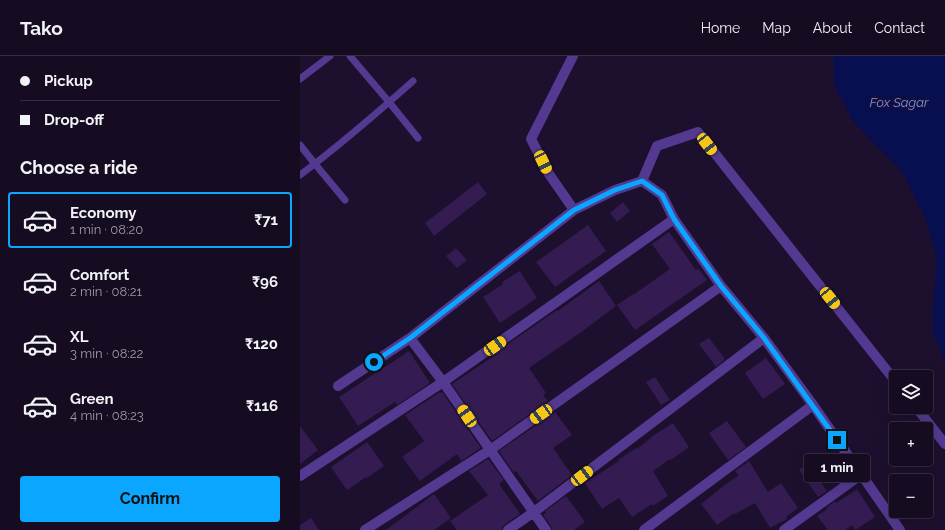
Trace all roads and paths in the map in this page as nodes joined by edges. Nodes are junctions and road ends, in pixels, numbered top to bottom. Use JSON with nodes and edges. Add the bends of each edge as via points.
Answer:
{"nodes":[{"id":1,"x":330,"y":56,"type":"edge"},
{"id":2,"x":350,"y":56,"type":"edge"},
{"id":3,"x":573,"y":56,"type":"edge"},
{"id":4,"x":300,"y":79,"type":"edge"},
{"id":5,"x":413,"y":81,"type":"dead end"},
{"id":6,"x":389,"y":102,"type":"junction"},
{"id":7,"x":418,"y":138,"type":"dead end"},
{"id":8,"x":300,"y":145,"type":"edge"},
{"id":9,"x":314,"y":164,"type":"junction"},
{"id":10,"x":300,"y":175,"type":"edge"},
{"id":11,"x":642,"y":181,"type":"junction"},
{"id":12,"x":345,"y":200,"type":"dead end"},
{"id":13,"x":574,"y":210,"type":"junction"},
{"id":14,"x":674,"y":219,"type":"junction"},
{"id":15,"x":721,"y":286,"type":"junction"},
{"id":16,"x":410,"y":338,"type":"junction"},
{"id":17,"x":764,"y":338,"type":"junction"},
{"id":18,"x":889,"y":373,"type":"edge"},
{"id":19,"x":443,"y":382,"type":"junction"},
{"id":20,"x":338,"y":386,"type":"dead end"},
{"id":21,"x":813,"y":405,"type":"junction"},
{"id":22,"x":921,"y":414,"type":"edge"},
{"id":23,"x":945,"y":444,"type":"edge"},
{"id":24,"x":490,"y":450,"type":"junction"},
{"id":25,"x":862,"y":474,"type":"junction"},
{"id":26,"x":300,"y":476,"type":"edge"},
{"id":27,"x":534,"y":512,"type":"junction"},
{"id":28,"x":364,"y":530,"type":"edge"},
{"id":29,"x":508,"y":530,"type":"edge"},
{"id":30,"x":546,"y":530,"type":"edge"},
{"id":31,"x":644,"y":530,"type":"edge"},
{"id":32,"x":784,"y":530,"type":"edge"},
{"id":33,"x":900,"y":530,"type":"edge"}],
"edges":[{"from":1,"to":4,"type":"lane"},
{"from":2,"to":6,"type":"lane"},
{"from":3,"to":13,"type":"street","via":[[531,139],[549,174]]},
{"from":5,"to":6,"type":"lane"},
{"from":6,"to":7,"type":"lane"},
{"from":6,"to":9,"type":"lane"},
{"from":8,"to":9,"type":"lane"},
{"from":9,"to":10,"type":"lane"},
{"from":9,"to":12,"type":"lane"},
{"from":11,"to":13,"type":"street","via":[[615,190]]},
{"from":11,"to":14,"type":"street","via":[[662,195]]},
{"from":11,"to":18,"type":"street","via":[[657,146],[698,132]]},
{"from":13,"to":16,"type":"street"},
{"from":14,"to":15,"type":"street"},
{"from":14,"to":19,"type":"street"},
{"from":15,"to":17,"type":"street"},
{"from":15,"to":24,"type":"street"},
{"from":16,"to":19,"type":"street"},
{"from":16,"to":20,"type":"street"},
{"from":17,"to":21,"type":"street"},
{"from":17,"to":27,"type":"street"},
{"from":19,"to":24,"type":"street"},
{"from":19,"to":26,"type":"street"},
{"from":21,"to":25,"type":"street"},
{"from":21,"to":31,"type":"street"},
{"from":22,"to":23,"type":"street"},
{"from":24,"to":27,"type":"street"},
{"from":24,"to":28,"type":"street"},
{"from":25,"to":32,"type":"street"},
{"from":25,"to":33,"type":"street"},
{"from":27,"to":29,"type":"street"},
{"from":27,"to":30,"type":"street"}]}
